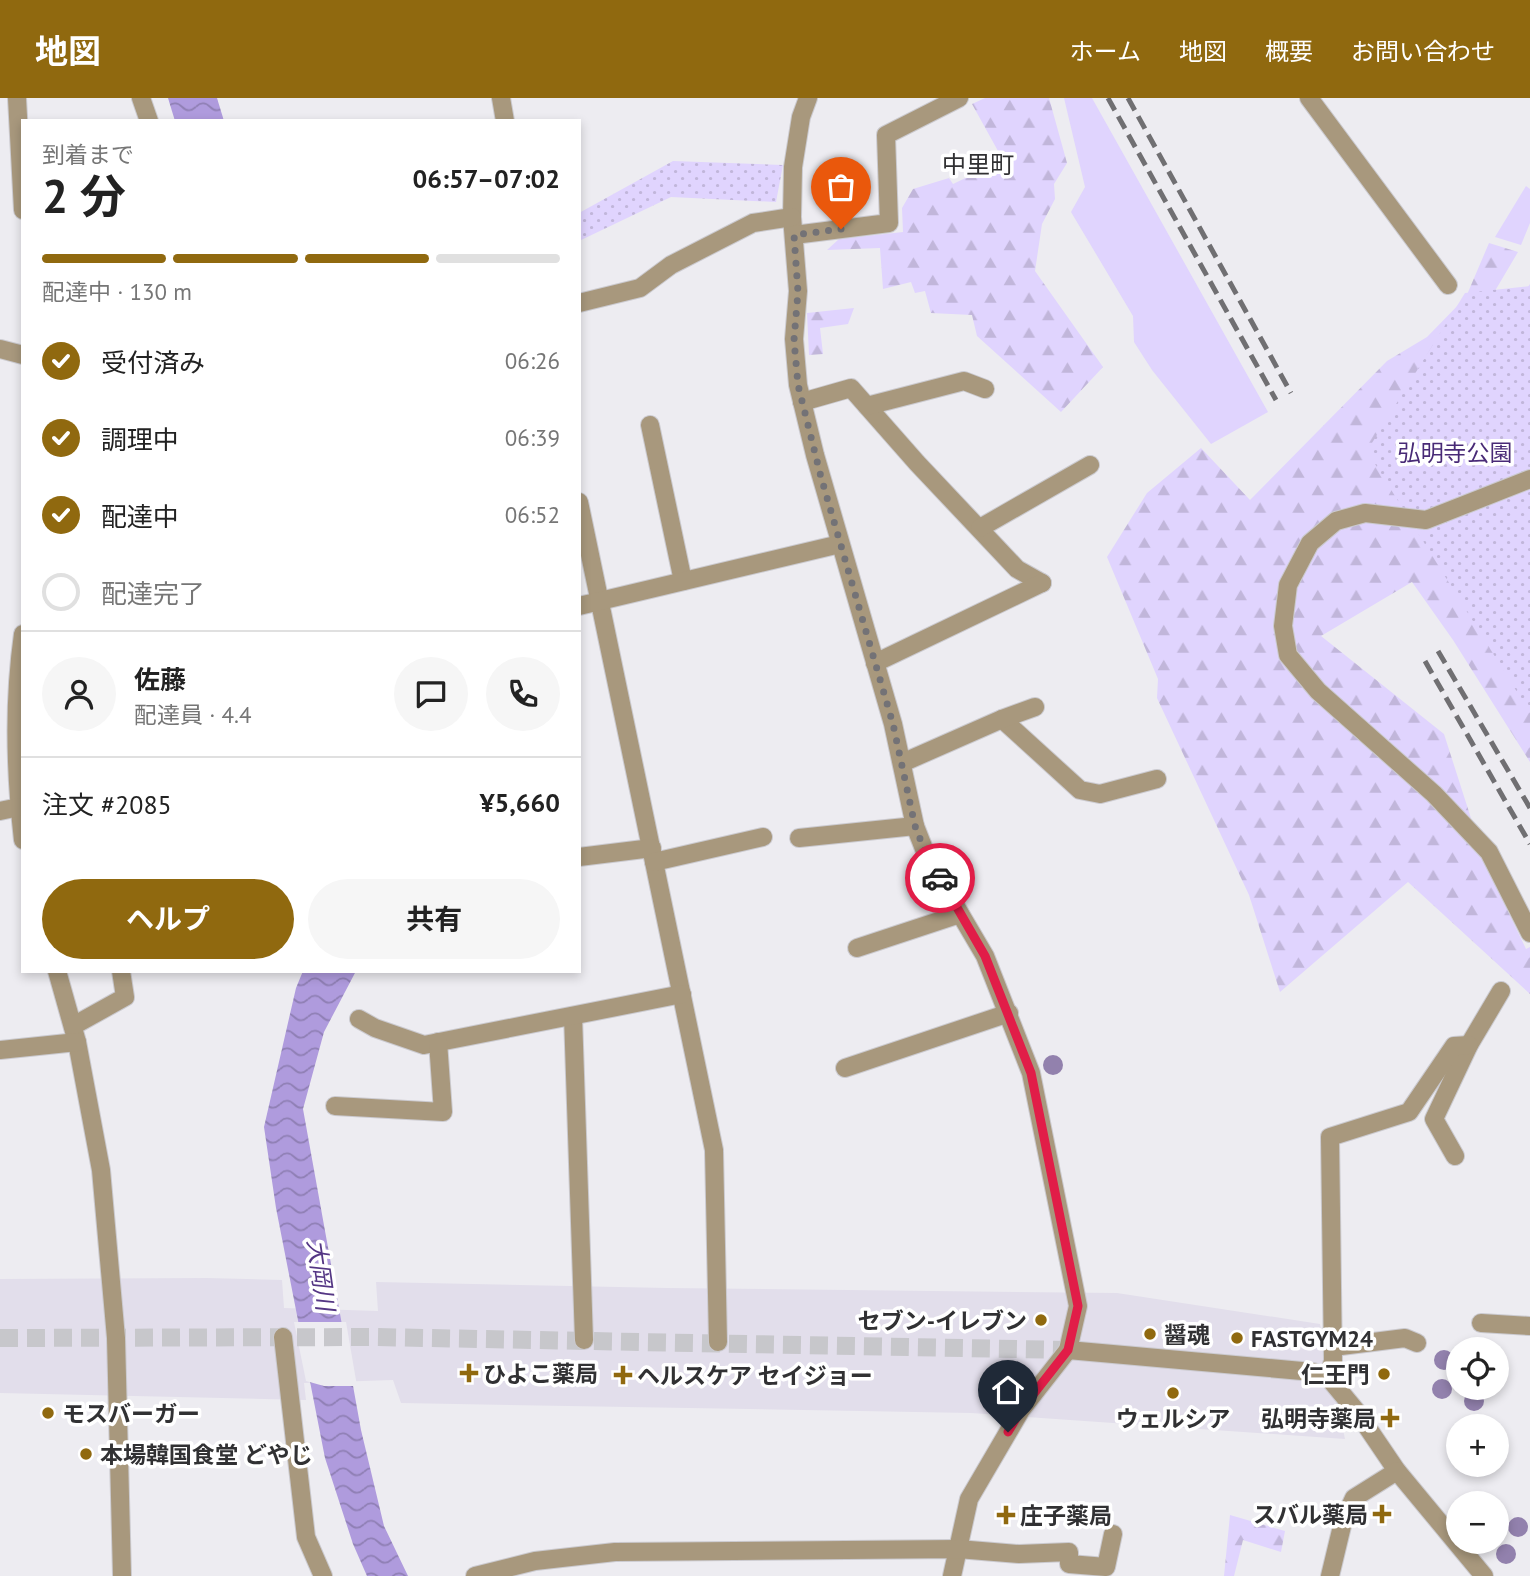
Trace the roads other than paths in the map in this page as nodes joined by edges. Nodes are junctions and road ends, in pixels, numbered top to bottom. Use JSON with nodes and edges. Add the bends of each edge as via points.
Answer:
{"nodes":[{"id":1,"x":17,"y":98,"type":"edge"},
{"id":2,"x":141,"y":98,"type":"edge"},
{"id":3,"x":501,"y":98,"type":"edge"},
{"id":4,"x":807,"y":98,"type":"edge"},
{"id":5,"x":960,"y":98,"type":"edge"},
{"id":6,"x":1309,"y":98,"type":"edge"},
{"id":7,"x":148,"y":119,"type":"edge"},
{"id":8,"x":505,"y":119,"type":"edge"},
{"id":9,"x":21,"y":173,"type":"edge"},
{"id":10,"x":792,"y":217,"type":"junction"},
{"id":11,"x":794,"y":235,"type":"junction"},
{"id":12,"x":1447,"y":285,"type":"dead end"},
{"id":13,"x":581,"y":303,"type":"edge"},
{"id":14,"x":0,"y":349,"type":"edge"},
{"id":15,"x":21,"y":354,"type":"edge"},
{"id":16,"x":985,"y":389,"type":"dead end"},
{"id":17,"x":802,"y":402,"type":"junction"},
{"id":18,"x":867,"y":406,"type":"junction"},
{"id":19,"x":650,"y":425,"type":"dead end"},
{"id":20,"x":1090,"y":465,"type":"dead end"},
{"id":21,"x":1530,"y":479,"type":"edge"},
{"id":22,"x":581,"y":511,"type":"edge"},
{"id":23,"x":980,"y":528,"type":"junction"},
{"id":24,"x":840,"y":544,"type":"junction"},
{"id":25,"x":683,"y":581,"type":"junction"},
{"id":26,"x":600,"y":601,"type":"junction"},
{"id":27,"x":581,"y":606,"type":"edge"},
{"id":28,"x":875,"y":663,"type":"junction"},
{"id":29,"x":0,"y":665,"type":"edge"},
{"id":30,"x":21,"y":666,"type":"edge"},
{"id":31,"x":1035,"y":707,"type":"dead end"},
{"id":32,"x":1002,"y":719,"type":"junction"},
{"id":33,"x":901,"y":764,"type":"junction"},
{"id":34,"x":1157,"y":779,"type":"dead end"},
{"id":35,"x":20,"y":804,"type":"edge"},
{"id":36,"x":0,"y":811,"type":"edge"},
{"id":37,"x":915,"y":826,"type":"junction"},
{"id":38,"x":762,"y":837,"type":"dead end"},
{"id":39,"x":799,"y":838,"type":"dead end"},
{"id":40,"x":653,"y":855,"type":"junction"},
{"id":41,"x":581,"y":857,"type":"edge"},
{"id":42,"x":960,"y":914,"type":"junction"},
{"id":43,"x":1530,"y":933,"type":"edge"},
{"id":44,"x":857,"y":948,"type":"dead end"},
{"id":45,"x":58,"y":973,"type":"edge"},
{"id":46,"x":121,"y":973,"type":"edge"},
{"id":47,"x":1501,"y":991,"type":"dead end"},
{"id":48,"x":682,"y":994,"type":"junction"},
{"id":49,"x":1009,"y":1013,"type":"junction"},
{"id":50,"x":573,"y":1016,"type":"junction"},
{"id":51,"x":359,"y":1019,"type":"dead end"},
{"id":52,"x":75,"y":1034,"type":"junction"},
{"id":53,"x":438,"y":1042,"type":"junction"},
{"id":54,"x":1469,"y":1045,"type":"junction"},
{"id":55,"x":0,"y":1050,"type":"edge"},
{"id":56,"x":845,"y":1068,"type":"dead end"},
{"id":57,"x":335,"y":1106,"type":"dead end"},
{"id":58,"x":1455,"y":1156,"type":"dead end"},
{"id":59,"x":1481,"y":1323,"type":"dead end"},
{"id":60,"x":1530,"y":1326,"type":"edge"},
{"id":61,"x":284,"y":1337,"type":"dead end"},
{"id":62,"x":584,"y":1340,"type":"dead end"},
{"id":63,"x":718,"y":1342,"type":"dead end"},
{"id":64,"x":1417,"y":1343,"type":"dead end"},
{"id":65,"x":1333,"y":1347,"type":"junction"},
{"id":66,"x":1068,"y":1350,"type":"junction"},
{"id":67,"x":1328,"y":1377,"type":"junction"},
{"id":68,"x":1397,"y":1471,"type":"junction"},
{"id":69,"x":1113,"y":1534,"type":"dead end"},
{"id":70,"x":958,"y":1549,"type":"junction"},
{"id":71,"x":1467,"y":1557,"type":"junction"},
{"id":72,"x":122,"y":1576,"type":"edge"},
{"id":73,"x":323,"y":1576,"type":"edge"},
{"id":74,"x":475,"y":1576,"type":"edge"},
{"id":75,"x":952,"y":1576,"type":"edge"},
{"id":76,"x":1330,"y":1576,"type":"edge"},
{"id":77,"x":1464,"y":1576,"type":"edge"},
{"id":78,"x":1483,"y":1576,"type":"edge"}],
"edges":[{"from":1,"to":9,"type":"street"},
{"from":2,"to":7,"type":"street"},
{"from":3,"to":8,"type":"street"},
{"from":4,"to":10,"type":"street","via":[[793,167]]},
{"from":5,"to":11,"type":"street","via":[[886,135],[889,223]]},
{"from":6,"to":12,"type":"street"},
{"from":10,"to":11,"type":"street"},
{"from":10,"to":13,"type":"street","via":[[753,223],[671,265],[640,288]]},
{"from":11,"to":17,"type":"street","via":[[798,292],[794,340]]},
{"from":14,"to":15,"type":"street"},
{"from":16,"to":18,"type":"street","via":[[964,381]]},
{"from":17,"to":18,"type":"street","via":[[851,388]]},
{"from":17,"to":24,"type":"street"},
{"from":18,"to":23,"type":"street"},
{"from":19,"to":25,"type":"street"},
{"from":20,"to":23,"type":"street"},
{"from":21,"to":43,"type":"street","via":[[1426,520],[1365,513],[1336,521],[1310,543],[1287,585],[1283,626],[1288,655],[1318,691],[1434,794],[1489,852]]},
{"from":22,"to":26,"type":"street"},
{"from":23,"to":28,"type":"street","via":[[1017,569],[1042,583]]},
{"from":24,"to":25,"type":"street"},
{"from":24,"to":28,"type":"street"},
{"from":25,"to":26,"type":"street"},
{"from":26,"to":27,"type":"street"},
{"from":26,"to":40,"type":"street"},
{"from":28,"to":33,"type":"street"},
{"from":29,"to":30,"type":"street"},
{"from":30,"to":35,"type":"street","via":[[16,766]]},
{"from":31,"to":32,"type":"street"},
{"from":32,"to":33,"type":"street"},
{"from":32,"to":34,"type":"street","via":[[1080,790],[1100,794]]},
{"from":33,"to":37,"type":"street"},
{"from":35,"to":36,"type":"street"},
{"from":37,"to":39,"type":"street"},
{"from":37,"to":42,"type":"street"},
{"from":38,"to":40,"type":"street"},
{"from":40,"to":41,"type":"street"},
{"from":40,"to":48,"type":"street"},
{"from":42,"to":44,"type":"street"},
{"from":42,"to":49,"type":"street","via":[[985,956]]},
{"from":45,"to":52,"type":"street"},
{"from":46,"to":52,"type":"street","via":[[125,997]]},
{"from":47,"to":54,"type":"street"},
{"from":48,"to":50,"type":"street"},
{"from":48,"to":63,"type":"street","via":[[715,1150]]},
{"from":49,"to":56,"type":"street"},
{"from":49,"to":66,"type":"street","via":[[1031,1073],[1078,1306]]},
{"from":50,"to":53,"type":"street"},
{"from":50,"to":62,"type":"street"},
{"from":51,"to":53,"type":"street","via":[[424,1045]]},
{"from":52,"to":55,"type":"street"},
{"from":52,"to":72,"type":"street","via":[[101,1170],[116,1338]]},
{"from":53,"to":57,"type":"street","via":[[443,1112]]},
{"from":54,"to":58,"type":"street","via":[[1434,1119]]},
{"from":54,"to":65,"type":"street","via":[[1454,1046],[1409,1112],[1330,1137]]},
{"from":59,"to":60,"type":"street"},
{"from":61,"to":73,"type":"street","via":[[306,1537]]},
{"from":64,"to":65,"type":"street","via":[[1405,1338]]},
{"from":65,"to":67,"type":"street"},
{"from":66,"to":67,"type":"street"},
{"from":66,"to":70,"type":"street","via":[[1021,1410],[970,1499]]},
{"from":67,"to":68,"type":"street"},
{"from":68,"to":71,"type":"street"},
{"from":68,"to":76,"type":"street","via":[[1354,1498]]},
{"from":69,"to":70,"type":"street","via":[[1106,1567],[1069,1564],[1069,1552]]},
{"from":70,"to":74,"type":"street","via":[[615,1552],[535,1561]]},
{"from":70,"to":75,"type":"street"},
{"from":71,"to":77,"type":"street"},
{"from":71,"to":78,"type":"street"}]}
